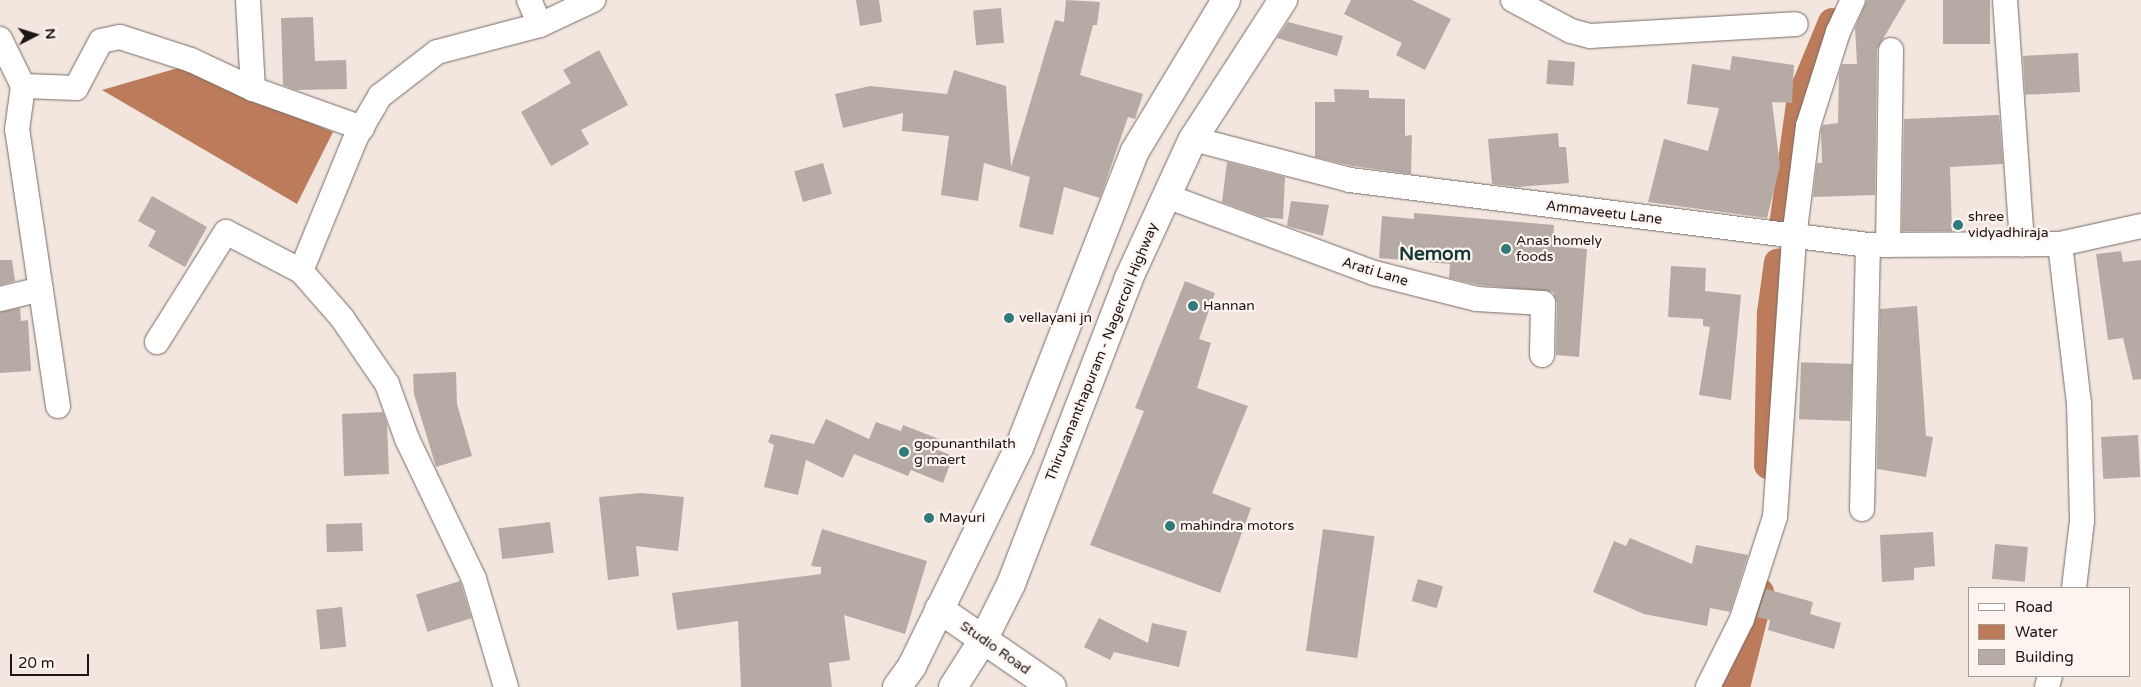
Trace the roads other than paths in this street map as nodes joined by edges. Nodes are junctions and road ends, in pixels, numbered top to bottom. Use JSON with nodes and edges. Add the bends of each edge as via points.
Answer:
{"nodes":[{"id":1,"x":248,"y":0,"type":"edge"},
{"id":2,"x":529,"y":0,"type":"edge"},
{"id":3,"x":593,"y":0,"type":"edge"},
{"id":4,"x":1226,"y":0,"type":"edge"},
{"id":5,"x":1283,"y":0,"type":"edge"},
{"id":6,"x":1513,"y":0,"type":"edge"},
{"id":7,"x":1853,"y":0,"type":"edge"},
{"id":8,"x":2005,"y":0,"type":"edge"},
{"id":9,"x":1796,"y":24,"type":"dead end"},
{"id":10,"x":540,"y":25,"type":"junction"},
{"id":11,"x":0,"y":39,"type":"edge"},
{"id":12,"x":1891,"y":50,"type":"dead end"},
{"id":13,"x":23,"y":86,"type":"junction"},
{"id":14,"x":253,"y":89,"type":"junction"},
{"id":15,"x":362,"y":128,"type":"junction"},
{"id":16,"x":9,"y":132,"type":"edge"},
{"id":17,"x":1192,"y":140,"type":"junction"},
{"id":18,"x":1166,"y":196,"type":"junction"},
{"id":19,"x":2141,"y":226,"type":"edge"},
{"id":20,"x":1794,"y":238,"type":"junction"},
{"id":21,"x":2022,"y":244,"type":"junction"},
{"id":22,"x":2060,"y":244,"type":"junction"},
{"id":23,"x":1878,"y":245,"type":"junction"},
{"id":24,"x":301,"y":271,"type":"junction"},
{"id":25,"x":41,"y":290,"type":"junction"},
{"id":26,"x":0,"y":299,"type":"edge"},
{"id":27,"x":157,"y":342,"type":"dead end"},
{"id":28,"x":1542,"y":355,"type":"dead end"},
{"id":29,"x":58,"y":406,"type":"dead end"},
{"id":30,"x":1862,"y":509,"type":"dead end"},
{"id":31,"x":2074,"y":587,"type":"edge"},
{"id":32,"x":939,"y":609,"type":"junction"},
{"id":33,"x":983,"y":640,"type":"junction"},
{"id":34,"x":506,"y":687,"type":"edge"},
{"id":35,"x":897,"y":687,"type":"edge"},
{"id":36,"x":953,"y":687,"type":"edge"},
{"id":37,"x":1052,"y":687,"type":"edge"},
{"id":38,"x":1708,"y":687,"type":"edge"}],
"edges":[{"from":1,"to":14,"type":"street"},
{"from":2,"to":10,"type":"street"},
{"from":3,"to":10,"type":"street"},
{"from":4,"to":32,"type":"main road","via":[[1135,151],[1019,448]]},
{"from":5,"to":17,"type":"main road","name":"Thiruvananthapuram - Nagercoil Highway"},
{"from":6,"to":9,"type":"street","via":[[1571,31],[1590,36]]},
{"from":7,"to":20,"type":"street","via":[[1838,32],[1808,126]]},
{"from":8,"to":21,"type":"street"},
{"from":10,"to":15,"type":"street","via":[[437,52],[380,96]]},
{"from":11,"to":13,"type":"street"},
{"from":12,"to":23,"type":"street"},
{"from":13,"to":14,"type":"street","via":[[76,88],[101,42],[120,37],[191,60]]},
{"from":13,"to":16,"type":"street"},
{"from":14,"to":15,"type":"street"},
{"from":15,"to":24,"type":"street"},
{"from":16,"to":25,"type":"street"},
{"from":17,"to":18,"type":"main road","name":"Thiruvananthapuram - Nagercoil Highway"},
{"from":17,"to":20,"type":"street","name":"Ammaveetu Lane","via":[[1350,180]]},
{"from":18,"to":28,"type":"street","name":"Arati Lane","via":[[1374,273],[1477,299],[1543,303]]},
{"from":18,"to":33,"type":"main road","name":"Thiruvananthapuram - Nagercoil Highway","via":[[1128,280],[1012,584]]},
{"from":19,"to":22,"type":"street","name":"Ammaveetu Lane"},
{"from":20,"to":23,"type":"street","name":"Ammaveetu Lane"},
{"from":20,"to":38,"type":"street","via":[[1775,517],[1742,619]]},
{"from":21,"to":22,"type":"street","name":"Ammaveetu Lane"},
{"from":21,"to":23,"type":"street","name":"Ammaveetu Lane"},
{"from":22,"to":31,"type":"street","via":[[2079,403],[2082,521]]},
{"from":23,"to":30,"type":"street"},
{"from":24,"to":27,"type":"street","via":[[226,232]]},
{"from":24,"to":34,"type":"street","via":[[342,318],[387,384],[407,439],[474,580]]},
{"from":25,"to":26,"type":"street"},
{"from":25,"to":29,"type":"street"},
{"from":32,"to":33,"type":"main road","name":"Studio Road"},
{"from":32,"to":35,"type":"main road"},
{"from":33,"to":36,"type":"main road","name":"Thiruvananthapuram - Nagercoil Highway"},
{"from":33,"to":37,"type":"main road","name":"Studio Road"}]}
